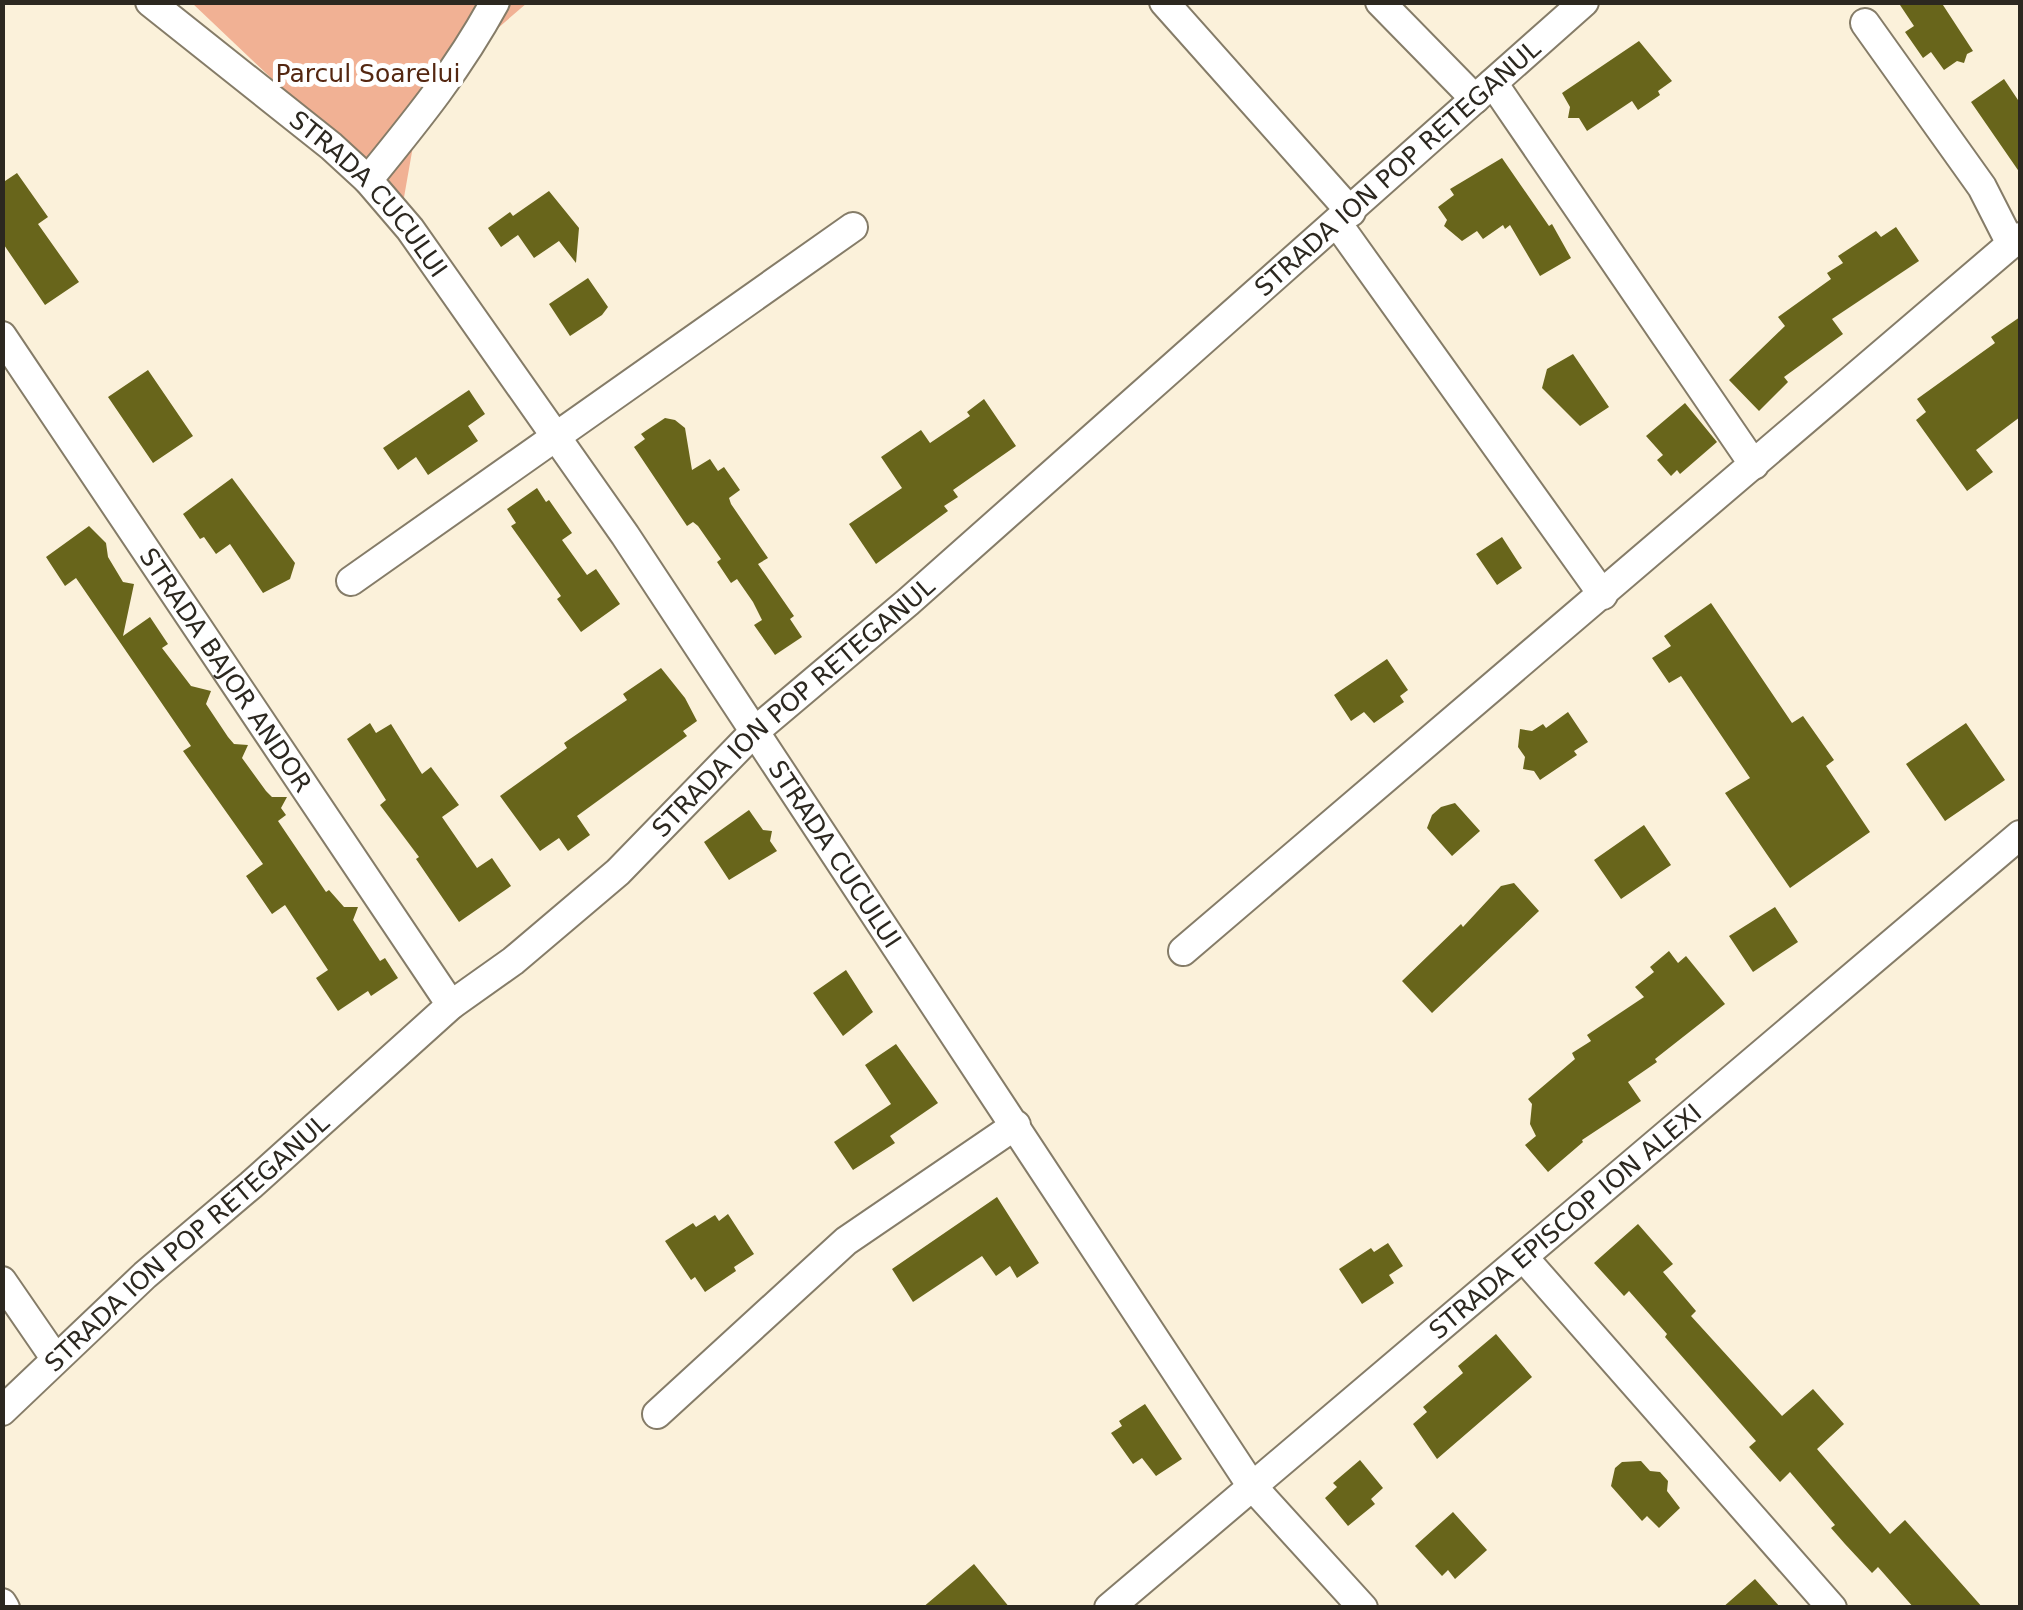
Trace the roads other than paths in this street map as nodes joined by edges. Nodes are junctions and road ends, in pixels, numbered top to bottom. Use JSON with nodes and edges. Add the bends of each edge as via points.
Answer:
{"nodes":[{"id":1,"x":150,"y":2,"type":"edge"},
{"id":2,"x":495,"y":2,"type":"edge"},
{"id":3,"x":1164,"y":2,"type":"edge"},
{"id":4,"x":1380,"y":2,"type":"edge"},
{"id":5,"x":1584,"y":2,"type":"edge"},
{"id":6,"x":1865,"y":23,"type":"dead end"},
{"id":7,"x":1484,"y":91,"type":"junction"},
{"id":8,"x":368,"y":180,"type":"junction"},
{"id":9,"x":1344,"y":218,"type":"junction"},
{"id":10,"x":853,"y":227,"type":"dead end"},
{"id":11,"x":2016,"y":240,"type":"edge"},
{"id":12,"x":2,"y":336,"type":"edge"},
{"id":13,"x":557,"y":435,"type":"junction"},
{"id":14,"x":1754,"y":465,"type":"junction"},
{"id":15,"x":351,"y":581,"type":"dead end"},
{"id":16,"x":1604,"y":595,"type":"junction"},
{"id":17,"x":754,"y":732,"type":"junction"},
{"id":18,"x":2020,"y":836,"type":"edge"},
{"id":19,"x":1183,"y":951,"type":"dead end"},
{"id":20,"x":451,"y":1004,"type":"junction"},
{"id":21,"x":1016,"y":1126,"type":"junction"},
{"id":22,"x":1524,"y":1258,"type":"junction"},
{"id":23,"x":2,"y":1281,"type":"edge"},
{"id":24,"x":55,"y":1358,"type":"junction"},
{"id":25,"x":2,"y":1410,"type":"edge"},
{"id":26,"x":658,"y":1414,"type":"dead end"},
{"id":27,"x":1251,"y":1485,"type":"junction"},
{"id":28,"x":1108,"y":1608,"type":"edge"},
{"id":29,"x":1362,"y":1608,"type":"edge"},
{"id":30,"x":1832,"y":1608,"type":"edge"}],
"edges":[{"from":1,"to":8,"type":"street","name":"STRADA CUCULUI"},
{"from":2,"to":8,"type":"street","via":[[443,89]]},
{"from":3,"to":9,"type":"street"},
{"from":4,"to":7,"type":"street"},
{"from":5,"to":7,"type":"street","name":"STRADA ION POP RETEGANUL"},
{"from":6,"to":11,"type":"street"},
{"from":7,"to":9,"type":"street","name":"STRADA ION POP RETEGANUL"},
{"from":7,"to":14,"type":"street"},
{"from":8,"to":13,"type":"street","name":"STRADA CUCULUI"},
{"from":9,"to":16,"type":"street"},
{"from":9,"to":17,"type":"street","name":"STRADA ION POP RETEGANUL"},
{"from":10,"to":13,"type":"street"},
{"from":11,"to":14,"type":"street"},
{"from":12,"to":20,"type":"street","name":"STRADA BAJOR ANDOR"},
{"from":13,"to":15,"type":"street"},
{"from":13,"to":17,"type":"street","name":"STRADA CUCULUI"},
{"from":14,"to":16,"type":"street"},
{"from":16,"to":19,"type":"street"},
{"from":17,"to":20,"type":"street","name":"STRADA ION POP RETEGANUL","via":[[618,872]]},
{"from":17,"to":21,"type":"street","name":"STRADA CUCULUI"},
{"from":18,"to":22,"type":"street","name":"STRADA EPISCOP ION ALEXI"},
{"from":20,"to":24,"type":"street","name":"STRADA ION POP RETEGANUL"},
{"from":21,"to":26,"type":"street","via":[[846,1242]]},
{"from":21,"to":27,"type":"street","name":"STRADA CUCULUI"},
{"from":22,"to":27,"type":"street","name":"STRADA EPISCOP ION ALEXI"},
{"from":22,"to":30,"type":"street"},
{"from":23,"to":24,"type":"street"},
{"from":24,"to":25,"type":"street","name":"STRADA ION POP RETEGANUL"},
{"from":27,"to":28,"type":"street","name":"STRADA EPISCOP ION ALEXI"},
{"from":27,"to":29,"type":"street","name":"STRADA CUCULUI"}]}
